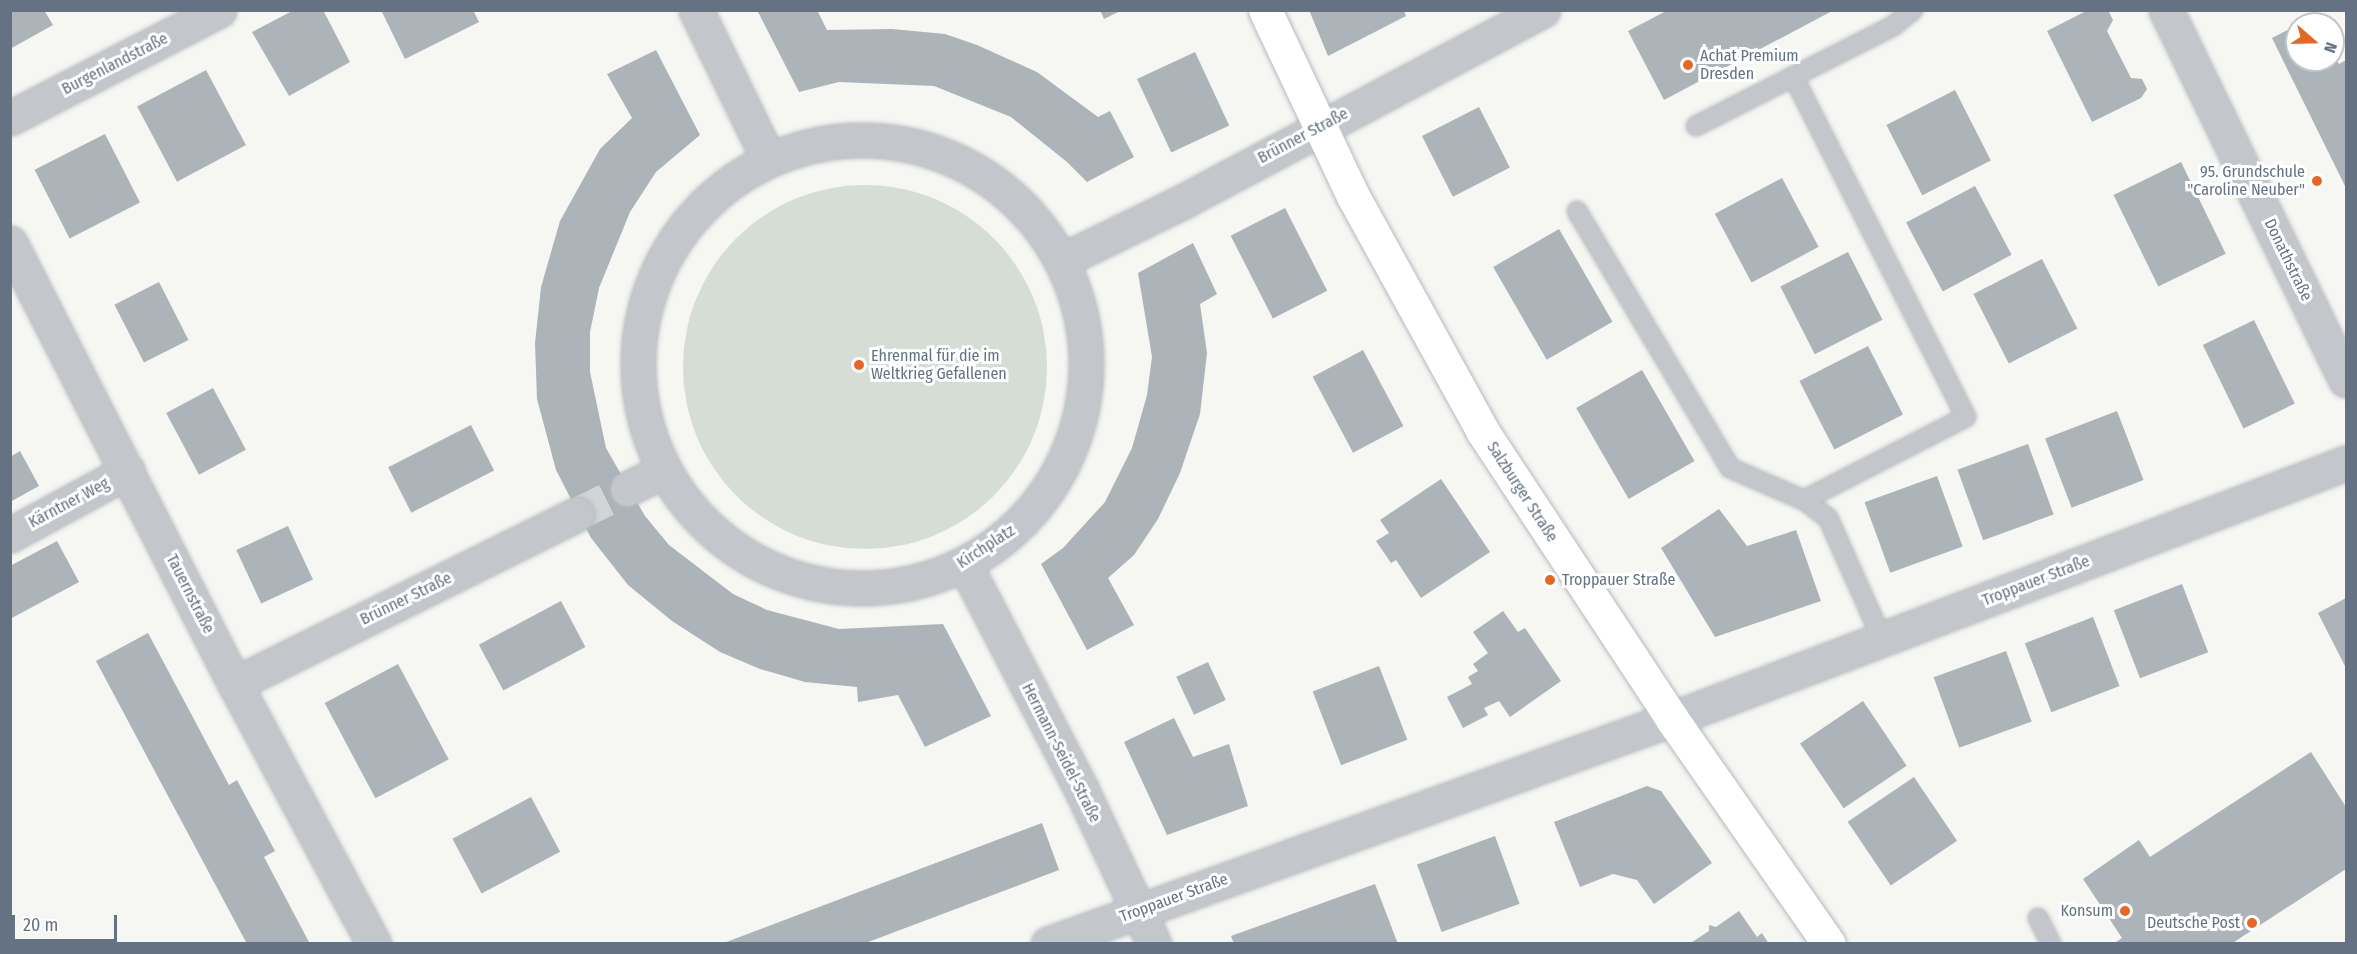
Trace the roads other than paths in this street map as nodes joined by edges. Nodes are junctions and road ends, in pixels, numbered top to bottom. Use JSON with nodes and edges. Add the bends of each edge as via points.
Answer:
{"nodes":[{"id":1,"x":219,"y":10,"type":"edge"},
{"id":2,"x":696,"y":10,"type":"edge"},
{"id":3,"x":1265,"y":10,"type":"edge"},
{"id":4,"x":1543,"y":10,"type":"edge"},
{"id":5,"x":1913,"y":10,"type":"edge"},
{"id":6,"x":2166,"y":10,"type":"edge"},
{"id":7,"x":1793,"y":76,"type":"junction"},
{"id":8,"x":10,"y":118,"type":"edge"},
{"id":9,"x":1696,"y":126,"type":"dead end"},
{"id":10,"x":1319,"y":127,"type":"junction"},
{"id":11,"x":768,"y":158,"type":"junction"},
{"id":12,"x":1577,"y":211,"type":"dead end"},
{"id":13,"x":10,"y":243,"type":"edge"},
{"id":14,"x":1063,"y":260,"type":"junction"},
{"id":15,"x":2346,"y":380,"type":"edge"},
{"id":16,"x":2346,"y":463,"type":"edge"},
{"id":17,"x":128,"y":471,"type":"junction"},
{"id":18,"x":663,"y":471,"type":"junction"},
{"id":19,"x":627,"y":489,"type":"tunnel mouth"},
{"id":20,"x":1804,"y":500,"type":"junction"},
{"id":21,"x":577,"y":514,"type":"tunnel mouth"},
{"id":22,"x":10,"y":535,"type":"edge"},
{"id":23,"x":965,"y":565,"type":"junction"},
{"id":24,"x":1882,"y":639,"type":"junction"},
{"id":25,"x":235,"y":684,"type":"junction"},
{"id":26,"x":1672,"y":719,"type":"junction"},
{"id":27,"x":1138,"y":911,"type":"junction"},
{"id":28,"x":2038,"y":918,"type":"dead end"},
{"id":29,"x":374,"y":944,"type":"edge"},
{"id":30,"x":1048,"y":944,"type":"edge"},
{"id":31,"x":1154,"y":944,"type":"edge"},
{"id":32,"x":1829,"y":944,"type":"edge"},
{"id":33,"x":2051,"y":944,"type":"edge"}],
"edges":[{"from":1,"to":8,"type":"street","name":"Burgenlandstraße"},
{"from":2,"to":11,"type":"street"},
{"from":3,"to":10,"type":"street","name":"Salzburger Straße"},
{"from":4,"to":10,"type":"street","name":"Brünner Straße"},
{"from":5,"to":7,"type":"lane","via":[[1893,26]]},
{"from":6,"to":15,"type":"street","name":"Donathstraße"},
{"from":7,"to":9,"type":"lane"},
{"from":7,"to":20,"type":"lane","via":[[1966,417]]},
{"from":10,"to":14,"type":"street","name":"Brünner Straße","via":[[1180,203]]},
{"from":10,"to":26,"type":"street","name":"Salzburger Straße","via":[[1483,432]]},
{"from":11,"to":14,"type":"street","name":"Kirchplatz","via":[[834,139],[902,141],[946,156],[968,164],[1023,205]]},
{"from":11,"to":18,"type":"street","name":"Kirchplatz","via":[[707,199],[662,258],[639,327],[639,401]]},
{"from":12,"to":20,"type":"lane","via":[[1730,468]]},
{"from":13,"to":17,"type":"street","name":"Tauernstraße"},
{"from":14,"to":23,"type":"street","name":"Kirchplatz","via":[[1084,327],[1085,398],[1063,465],[1022,523]]},
{"from":16,"to":24,"type":"street","name":"Troppauer Straße"},
{"from":17,"to":22,"type":"street","name":"Kärntner Weg"},
{"from":17,"to":25,"type":"street","name":"Tauernstraße"},
{"from":18,"to":19,"type":"street"},
{"from":18,"to":23,"type":"street","name":"Kirchplatz","via":[[705,527],[762,567],[828,588],[898,587]]},
{"from":20,"to":24,"type":"lane","via":[[1828,518]]},
{"from":21,"to":25,"type":"street","name":"Brünner Straße"},
{"from":23,"to":27,"type":"street","name":"Hermann-Seidel-Straße","via":[[1082,791]]},
{"from":24,"to":26,"type":"street","name":"Troppauer Straße"},
{"from":25,"to":29,"type":"street","name":"Tauernstraße"},
{"from":26,"to":27,"type":"street","name":"Troppauer Straße"},
{"from":26,"to":32,"type":"street","name":"Salzburger Straße"},
{"from":27,"to":30,"type":"street","name":"Troppauer Straße"},
{"from":27,"to":31,"type":"street","name":"Hermann-Seidel-Straße"},
{"from":28,"to":33,"type":"lane"}]}
